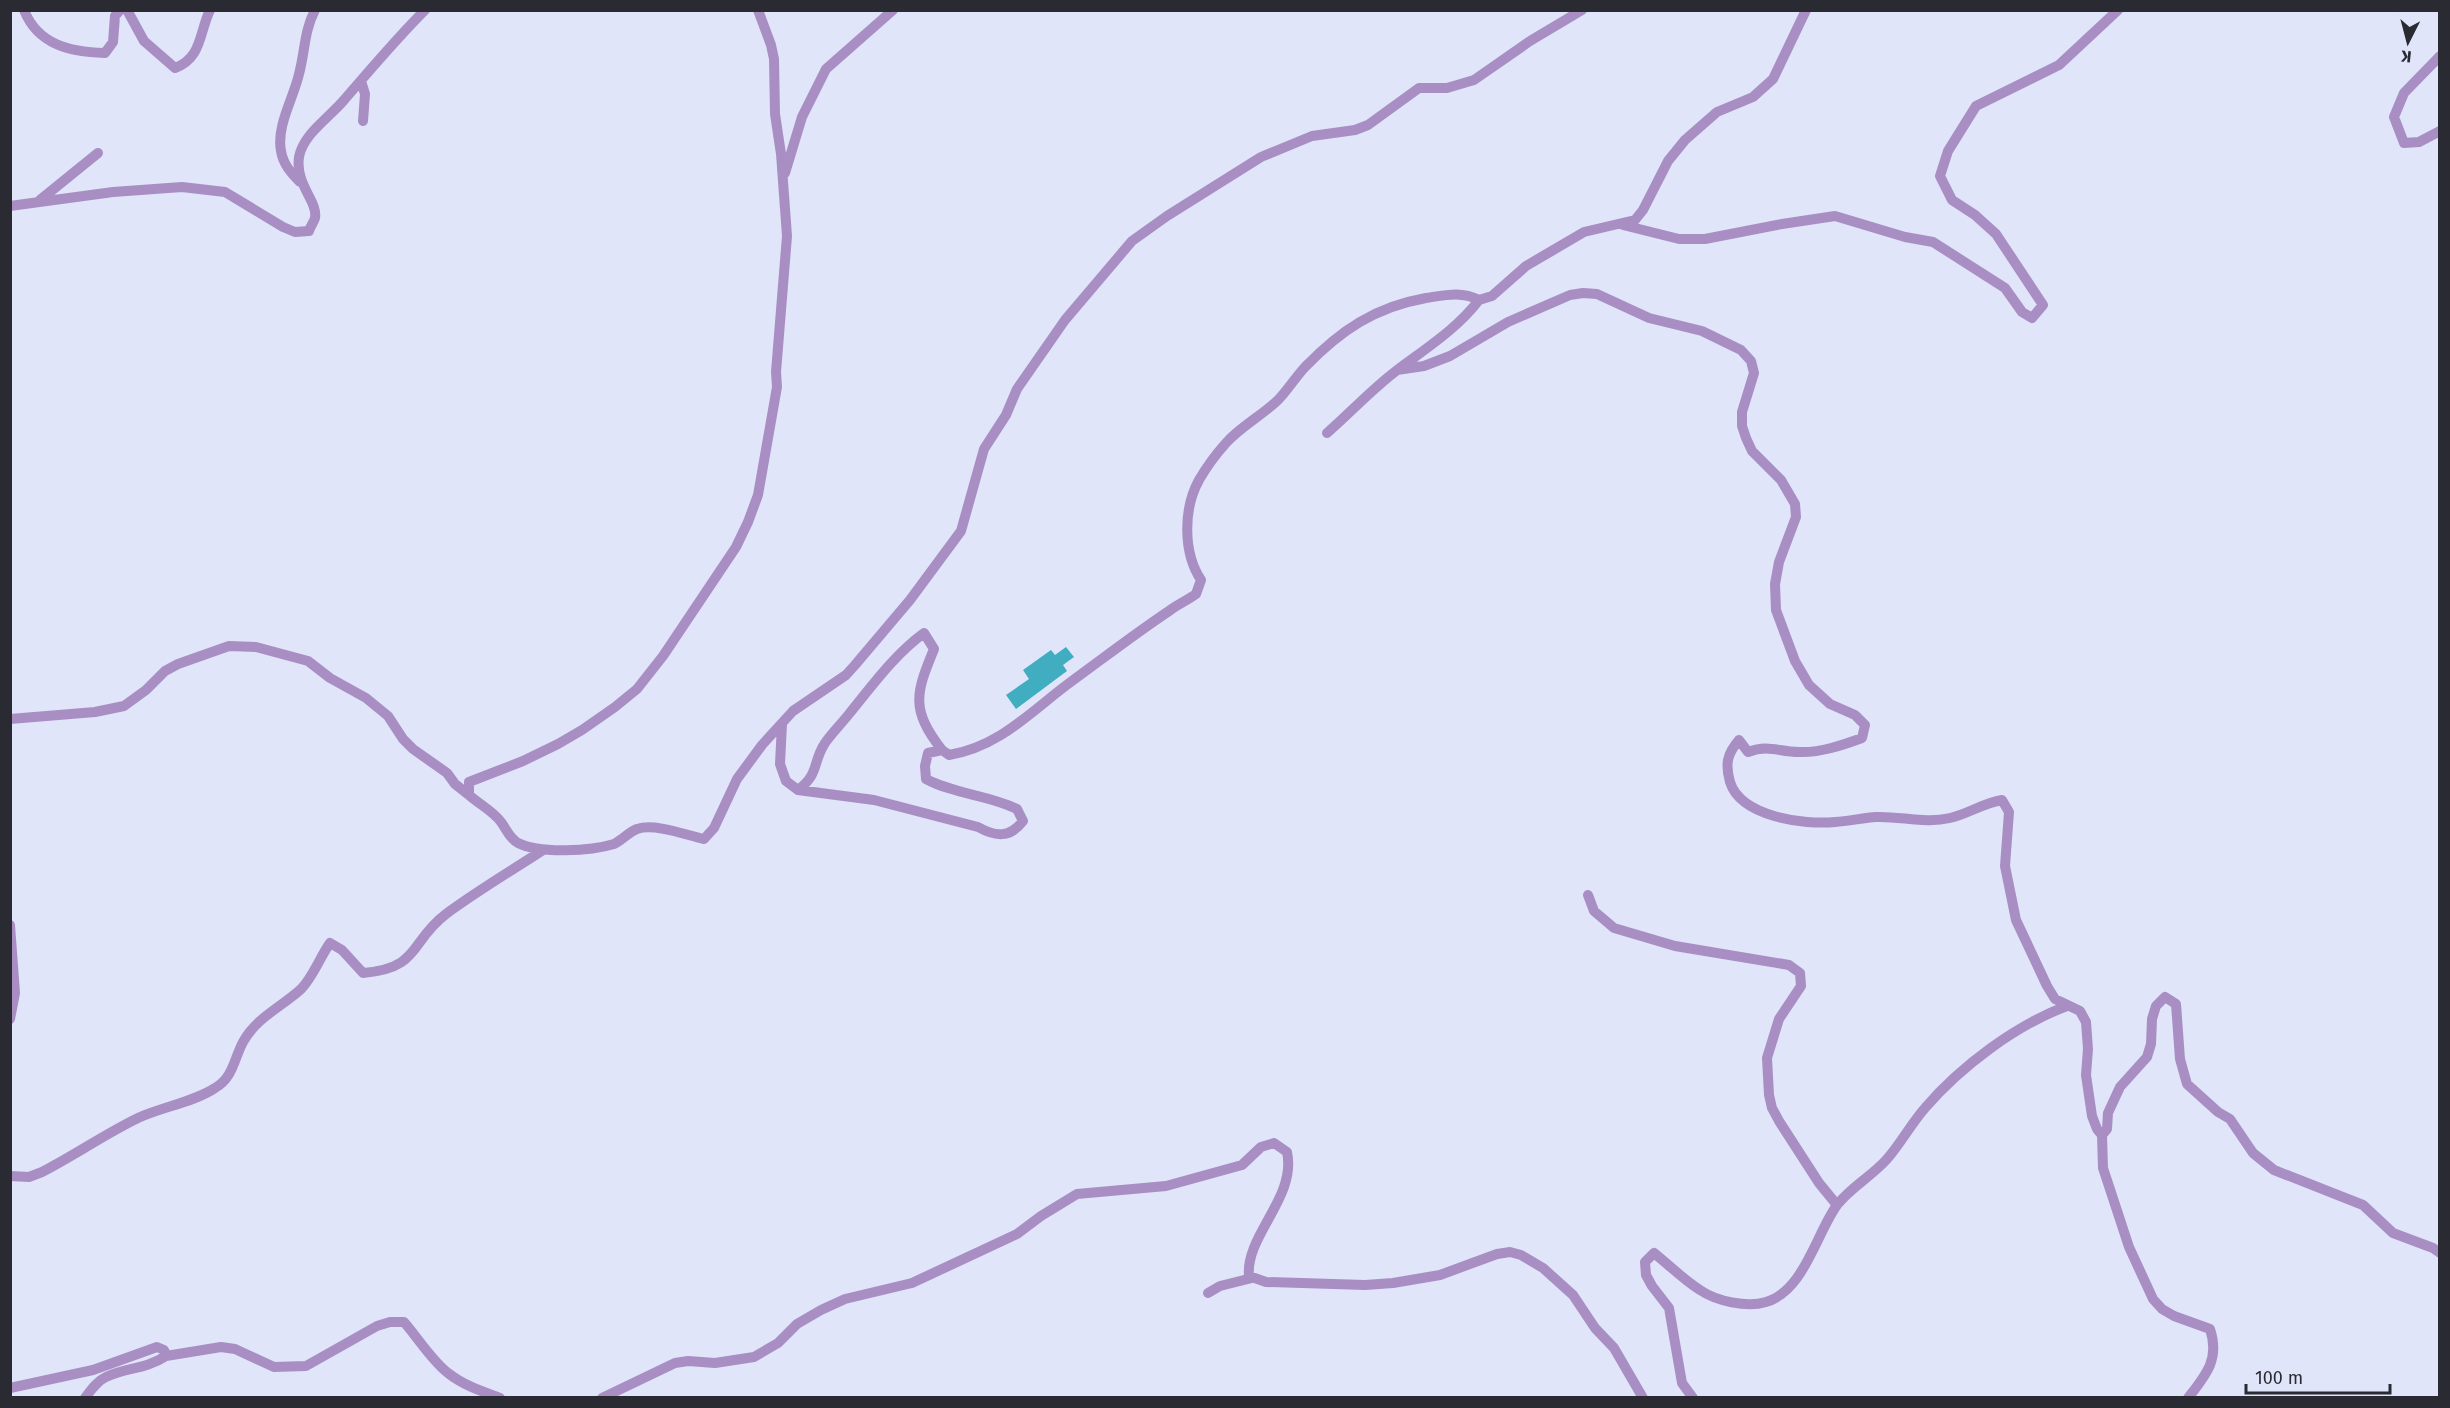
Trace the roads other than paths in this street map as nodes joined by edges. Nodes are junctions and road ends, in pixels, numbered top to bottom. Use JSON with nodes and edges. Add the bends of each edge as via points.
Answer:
{"nodes":[{"id":1,"x":24,"y":10,"type":"edge"},
{"id":2,"x":120,"y":10,"type":"edge"},
{"id":3,"x":127,"y":10,"type":"edge"},
{"id":4,"x":210,"y":10,"type":"edge"},
{"id":5,"x":315,"y":10,"type":"edge"},
{"id":6,"x":425,"y":10,"type":"edge"},
{"id":7,"x":758,"y":10,"type":"edge"},
{"id":8,"x":893,"y":10,"type":"edge"},
{"id":9,"x":1582,"y":10,"type":"edge"},
{"id":10,"x":1806,"y":10,"type":"edge"},
{"id":11,"x":2118,"y":10,"type":"edge"},
{"id":12,"x":2439,"y":56,"type":"edge"},
{"id":13,"x":361,"y":81,"type":"junction"},
{"id":14,"x":363,"y":121,"type":"dead end"},
{"id":15,"x":2439,"y":131,"type":"edge"},
{"id":16,"x":98,"y":153,"type":"dead end"},
{"id":17,"x":783,"y":181,"type":"junction"},
{"id":18,"x":300,"y":182,"type":"junction"},
{"id":19,"x":38,"y":201,"type":"junction"},
{"id":20,"x":10,"y":206,"type":"edge"},
{"id":21,"x":1623,"y":225,"type":"junction"},
{"id":22,"x":1479,"y":300,"type":"junction"},
{"id":23,"x":1397,"y":370,"type":"junction"},
{"id":24,"x":1327,"y":433,"type":"dead end"},
{"id":25,"x":10,"y":719,"type":"edge"},
{"id":26,"x":782,"y":724,"type":"junction"},
{"id":27,"x":942,"y":750,"type":"junction"},
{"id":28,"x":798,"y":790,"type":"junction"},
{"id":29,"x":469,"y":795,"type":"junction"},
{"id":30,"x":543,"y":850,"type":"junction"},
{"id":31,"x":1588,"y":895,"type":"dead end"},
{"id":32,"x":10,"y":925,"type":"edge"},
{"id":33,"x":2067,"y":1006,"type":"junction"},
{"id":34,"x":10,"y":1019,"type":"edge"},
{"id":35,"x":2102,"y":1135,"type":"junction"},
{"id":36,"x":10,"y":1176,"type":"edge"},
{"id":37,"x":1838,"y":1205,"type":"junction"},
{"id":38,"x":2439,"y":1253,"type":"edge"},
{"id":39,"x":1252,"y":1278,"type":"junction"},
{"id":40,"x":1208,"y":1293,"type":"dead end"},
{"id":41,"x":166,"y":1356,"type":"junction"},
{"id":42,"x":10,"y":1388,"type":"edge"},
{"id":43,"x":85,"y":1398,"type":"edge"},
{"id":44,"x":500,"y":1398,"type":"edge"},
{"id":45,"x":602,"y":1398,"type":"edge"},
{"id":46,"x":1643,"y":1398,"type":"edge"},
{"id":47,"x":1693,"y":1398,"type":"edge"},
{"id":48,"x":2188,"y":1398,"type":"edge"}],
"edges":[{"from":1,"to":2,"type":"street","via":[[30,24],[51,42],[91,52],[105,52],[113,42],[115,16]]},
{"from":3,"to":4,"type":"street","via":[[144,41],[175,68],[187,63],[195,53]]},
{"from":5,"to":18,"type":"street","via":[[281,136],[284,162]]},
{"from":6,"to":13,"type":"street"},
{"from":7,"to":17,"type":"street","via":[[774,59],[775,114]]},
{"from":8,"to":17,"type":"street","via":[[826,69],[802,117]]},
{"from":9,"to":26,"type":"street","via":[[1530,40],[1474,80],[1447,88],[1419,88],[1368,124],[1312,136],[1261,157],[1132,241],[1065,320],[1017,389],[984,449],[961,531],[851,670],[810,698]]},
{"from":10,"to":21,"type":"street","via":[[1773,78],[1753,97],[1717,112],[1685,140],[1664,167],[1643,210],[1635,220]]},
{"from":11,"to":21,"type":"street","via":[[2059,65],[1976,106],[1948,151],[1940,176],[1952,200],[1996,234],[2043,304],[2032,318],[2022,312],[2005,288],[1933,242],[1835,216],[1705,239],[1679,239]]},
{"from":12,"to":15,"type":"street","via":[[2404,93],[2394,117],[2404,143],[2419,142]]},
{"from":13,"to":14,"type":"street","via":[[365,94]]},
{"from":13,"to":18,"type":"street","via":[[306,142],[300,154]]},
{"from":16,"to":19,"type":"street"},
{"from":17,"to":29,"type":"street","via":[[787,236],[777,387],[758,495],[736,547],[672,644],[637,688],[558,744],[469,782]]},
{"from":18,"to":19,"type":"street","via":[[314,206],[315,219],[309,231],[295,232],[283,227],[225,192],[182,187]]},
{"from":19,"to":20,"type":"street"},
{"from":21,"to":22,"type":"street","via":[[1584,232],[1526,266],[1492,296]]},
{"from":22,"to":23,"type":"street","via":[[1430,347]]},
{"from":22,"to":27,"type":"street","via":[[1453,293],[1403,302],[1372,314],[1331,343],[1279,398],[1227,442],[1200,478],[1194,490],[1186,540],[1201,580],[1196,594],[1001,736],[964,753],[949,755]]},
{"from":23,"to":24,"type":"street"},
{"from":23,"to":33,"type":"street","via":[[1424,366],[1508,322],[1583,293],[1597,294],[1649,318],[1702,331],[1741,350],[1751,361],[1754,373],[1742,412],[1746,438],[1795,504],[1796,517],[1775,584],[1776,610],[1795,662],[1809,685],[1830,704],[1855,715],[1865,725],[1862,738],[1798,753],[1761,747],[1748,752],[1739,740],[1726,763],[1732,789],[1741,800],[1765,814],[1806,822],[1878,817],[1950,819],[2002,800],[2008,812],[2006,866],[2016,920],[2046,986],[2055,999]]},
{"from":25,"to":29,"type":"street","via":[[124,706],[178,664],[230,646],[256,647],[309,661],[366,698],[388,716],[413,749],[447,773]]},
{"from":26,"to":28,"type":"street","via":[[780,764],[786,781]]},
{"from":26,"to":30,"type":"street","via":[[737,779],[714,828],[704,838],[664,828],[636,829],[611,844]]},
{"from":27,"to":28,"type":"street","via":[[925,727],[919,701],[919,687],[934,649],[924,633],[866,691],[824,745],[816,770]]},
{"from":27,"to":28,"type":"street","via":[[928,753],[926,779],[1017,809],[1023,821],[1015,831],[1003,835],[989,833],[874,800]]},
{"from":29,"to":30,"type":"street","via":[[501,821],[517,843]]},
{"from":30,"to":36,"type":"street","via":[[448,913],[428,931],[412,955],[389,969],[363,974],[342,950],[330,943],[302,989],[250,1031],[226,1080],[215,1089],[116,1129],[42,1172],[29,1177]]},
{"from":31,"to":37,"type":"street","via":[[1594,911],[1614,928],[1675,946],[1789,965],[1800,973],[1801,986],[1779,1019],[1767,1058],[1768,1095],[1779,1121]]},
{"from":32,"to":34,"type":"street","via":[[15,993]]},
{"from":33,"to":35,"type":"street","via":[[2080,1011],[2086,1022],[2086,1075],[2092,1116]]},
{"from":33,"to":37,"type":"street","via":[[2042,1015],[1984,1052],[1933,1099],[1887,1159]]},
{"from":35,"to":38,"type":"street","via":[[2108,1129],[2113,1098],[2146,1057],[2152,1019],[2164,997],[2176,1004],[2180,1059],[2187,1084],[2230,1119],[2253,1153],[2274,1170],[2363,1205],[2393,1233]]},
{"from":35,"to":48,"type":"street","via":[[2106,1181],[2153,1299],[2162,1309],[2210,1329],[2212,1335],[2214,1355],[2210,1367]]},
{"from":37,"to":47,"type":"street","via":[[1806,1264],[1789,1286],[1768,1302],[1740,1303],[1701,1291],[1654,1253],[1645,1262],[1646,1275],[1669,1308],[1682,1383]]},
{"from":39,"to":40,"type":"street"},
{"from":39,"to":45,"type":"street","via":[[1248,1268],[1284,1189],[1289,1162],[1287,1152],[1274,1143],[1261,1147],[1242,1165],[1230,1169],[1151,1189],[1077,1194],[1017,1234],[912,1283],[845,1299],[820,1310],[754,1357],[715,1363],[675,1363]]},
{"from":39,"to":46,"type":"street","via":[[1266,1282],[1379,1285],[1440,1275],[1497,1254],[1521,1255],[1543,1268],[1573,1295],[1614,1348]]},
{"from":41,"to":42,"type":"street","via":[[157,1347],[93,1370]]},
{"from":41,"to":43,"type":"street","via":[[141,1369],[106,1377]]},
{"from":41,"to":44,"type":"street","via":[[221,1347],[235,1349],[274,1367],[306,1366],[377,1326],[404,1322],[449,1375]]}]}
